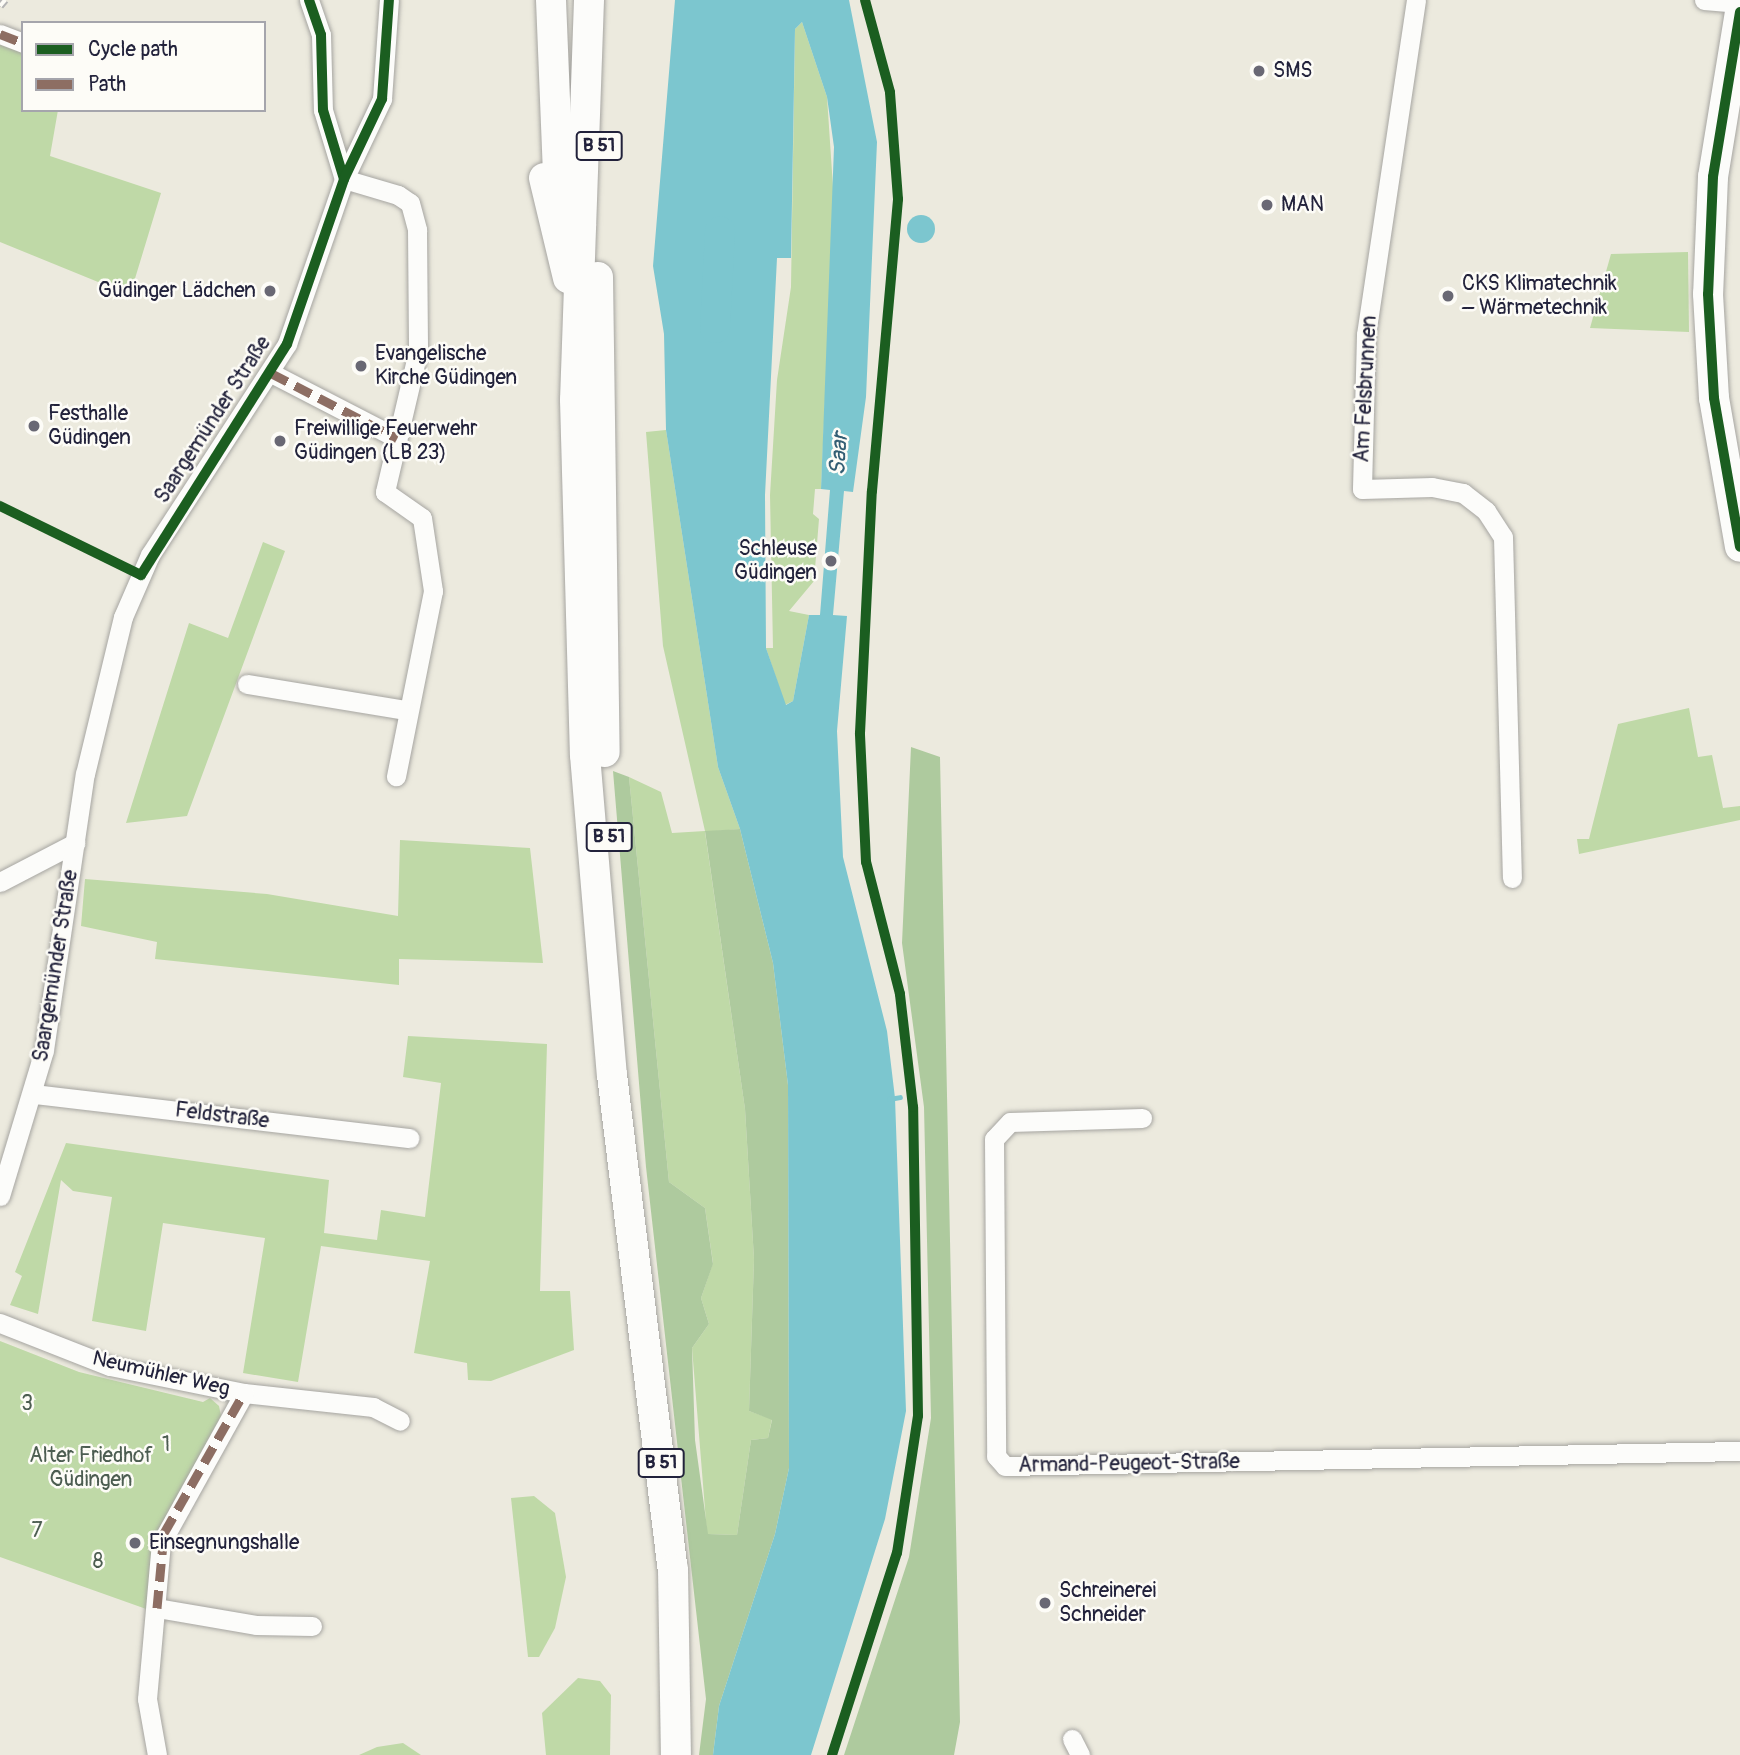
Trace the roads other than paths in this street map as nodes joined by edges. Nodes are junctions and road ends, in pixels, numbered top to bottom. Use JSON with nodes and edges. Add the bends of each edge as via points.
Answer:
{"nodes":[{"id":1,"x":309,"y":0,"type":"edge"},
{"id":2,"x":389,"y":0,"type":"edge"},
{"id":3,"x":551,"y":0,"type":"edge"},
{"id":4,"x":589,"y":0,"type":"edge"},
{"id":5,"x":602,"y":0,"type":"edge"},
{"id":6,"x":1416,"y":0,"type":"edge"},
{"id":7,"x":1704,"y":0,"type":"edge"},
{"id":8,"x":1740,"y":3,"type":"edge"},
{"id":9,"x":1740,"y":12,"type":"edge"},
{"id":10,"x":0,"y":34,"type":"edge"},
{"id":11,"x":21,"y":42,"type":"edge"},
{"id":12,"x":552,"y":90,"type":"junction"},
{"id":13,"x":344,"y":178,"type":"junction"},
{"id":14,"x":582,"y":225,"type":"junction"},
{"id":15,"x":597,"y":292,"type":"junction"},
{"id":16,"x":576,"y":335,"type":"junction"},
{"id":17,"x":271,"y":373,"type":"junction"},
{"id":18,"x":397,"y":438,"type":"junction"},
{"id":19,"x":1740,"y":547,"type":"edge"},
{"id":20,"x":247,"y":684,"type":"dead end"},
{"id":21,"x":407,"y":710,"type":"junction"},
{"id":22,"x":396,"y":776,"type":"dead end"},
{"id":23,"x":75,"y":843,"type":"junction"},
{"id":24,"x":1512,"y":878,"type":"dead end"},
{"id":25,"x":0,"y":882,"type":"edge"},
{"id":26,"x":34,"y":1094,"type":"junction"},
{"id":27,"x":1142,"y":1118,"type":"dead end"},
{"id":28,"x":410,"y":1138,"type":"dead end"},
{"id":29,"x":628,"y":1171,"type":"junction"},
{"id":30,"x":0,"y":1196,"type":"edge"},
{"id":31,"x":0,"y":1322,"type":"edge"},
{"id":32,"x":244,"y":1393,"type":"junction"},
{"id":33,"x":400,"y":1421,"type":"dead end"},
{"id":34,"x":1740,"y":1451,"type":"edge"},
{"id":35,"x":156,"y":1608,"type":"junction"},
{"id":36,"x":313,"y":1626,"type":"dead end"},
{"id":37,"x":157,"y":1755,"type":"edge"},
{"id":38,"x":676,"y":1755,"type":"edge"}],
"edges":[{"from":1,"to":13,"type":"street","via":[[321,35],[323,110]]},
{"from":2,"to":13,"type":"street","name":"Saargemünder Straße","via":[[382,99]]},
{"from":3,"to":12,"type":"main road"},
{"from":4,"to":14,"type":"main road","number":"B 51"},
{"from":5,"to":15,"type":"main road","number":"B 51"},
{"from":6,"to":24,"type":"street","name":"Am Felsbrunnen","via":[[1366,335],[1362,489],[1432,487],[1463,493],[1486,511],[1503,537]]},
{"from":7,"to":8,"type":"street"},
{"from":9,"to":19,"type":"main road","via":[[1714,167],[1708,294],[1714,398]]},
{"from":10,"to":11,"type":"street"},
{"from":12,"to":14,"type":"main road","via":[[558,173]]},
{"from":12,"to":16,"type":"main road","via":[[545,191],[565,255]]},
{"from":13,"to":17,"type":"street","name":"Saargemünder Straße","via":[[300,312]]},
{"from":13,"to":18,"type":"street","via":[[398,195],[416,215],[418,351]]},
{"from":14,"to":15,"type":"main road"},
{"from":14,"to":16,"type":"main road","number":"B 51"},
{"from":15,"to":29,"type":"main road","number":"B 51","via":[[605,764]]},
{"from":16,"to":29,"type":"main road","number":"B 51","via":[[584,755],[612,1075]]},
{"from":17,"to":18,"type":"street"},
{"from":17,"to":23,"type":"street","name":"Saargemünder Straße","via":[[159,540],[132,595],[94,726]]},
{"from":18,"to":21,"type":"street","via":[[385,492],[422,518],[433,591]]},
{"from":20,"to":21,"type":"street"},
{"from":21,"to":22,"type":"street"},
{"from":23,"to":25,"type":"street"},
{"from":23,"to":26,"type":"street","name":"Saargemünder Straße","via":[[57,981]]},
{"from":26,"to":28,"type":"street","name":"Feldstraße"},
{"from":26,"to":30,"type":"street","name":"Saargemünder Straße"},
{"from":27,"to":34,"type":"street","name":"Armand-Peugeot-Straße","via":[[1010,1122],[994,1139],[996,1450],[1004,1465]]},
{"from":29,"to":38,"type":"main road","number":"B 51","via":[[673,1569]]},
{"from":31,"to":32,"type":"street","name":"Neumühler Weg","via":[[110,1366]]},
{"from":32,"to":33,"type":"street","name":"Neumühler Weg","via":[[373,1406]]},
{"from":32,"to":35,"type":"street","name":"Neumühler Weg","via":[[164,1533]]},
{"from":35,"to":36,"type":"street","via":[[256,1625]]},
{"from":35,"to":37,"type":"street","name":"Neumühler Weg","via":[[147,1699]]}]}
